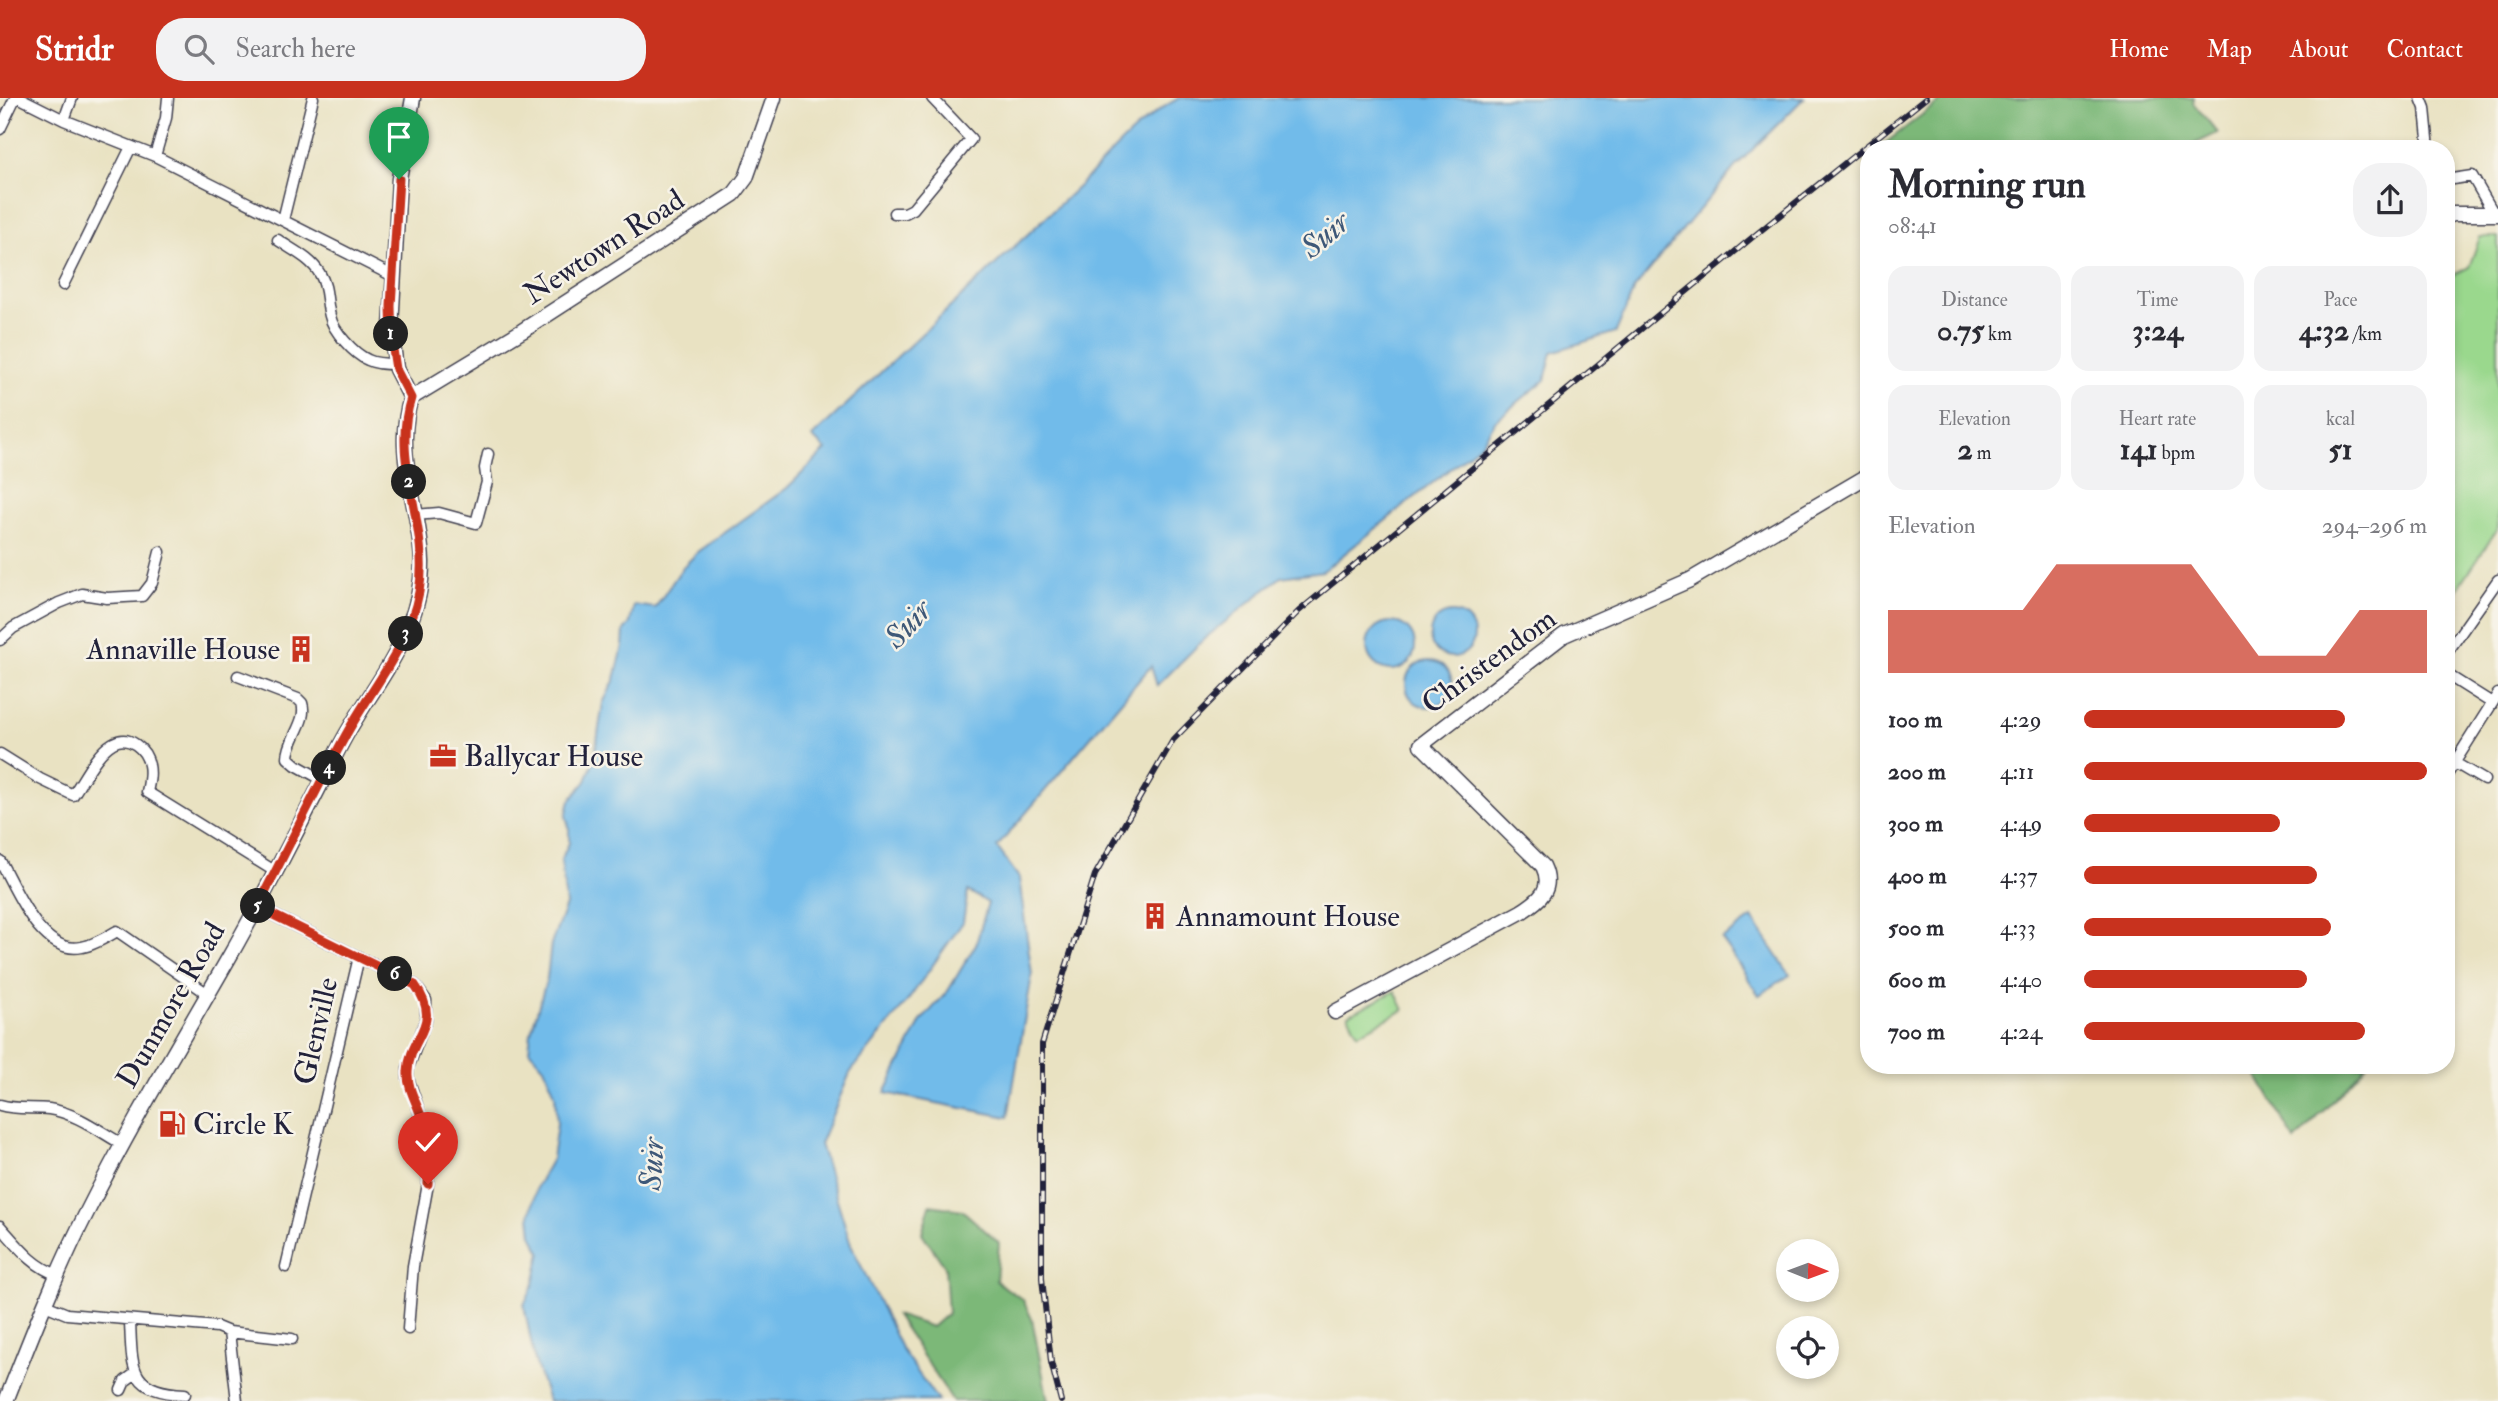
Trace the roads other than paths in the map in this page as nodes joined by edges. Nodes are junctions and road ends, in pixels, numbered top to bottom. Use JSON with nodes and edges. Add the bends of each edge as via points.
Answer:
{"nodes":[{"id":1,"x":18,"y":98,"type":"edge"},
{"id":2,"x":72,"y":98,"type":"edge"},
{"id":3,"x":168,"y":98,"type":"edge"},
{"id":4,"x":313,"y":98,"type":"edge"},
{"id":5,"x":413,"y":98,"type":"edge"},
{"id":6,"x":774,"y":98,"type":"edge"},
{"id":7,"x":932,"y":98,"type":"edge"},
{"id":8,"x":2421,"y":98,"type":"edge"},
{"id":9,"x":64,"y":120,"type":"junction"},
{"id":10,"x":0,"y":129,"type":"edge"},
{"id":11,"x":2428,"y":140,"type":"edge"},
{"id":12,"x":131,"y":147,"type":"junction"},
{"id":13,"x":155,"y":156,"type":"junction"},
{"id":14,"x":2455,"y":179,"type":"edge"},
{"id":15,"x":894,"y":213,"type":"dead end"},
{"id":16,"x":2455,"y":214,"type":"edge"},
{"id":17,"x":2496,"y":214,"type":"edge"},
{"id":18,"x":283,"y":220,"type":"junction"},
{"id":19,"x":278,"y":240,"type":"dead end"},
{"id":20,"x":393,"y":276,"type":"junction"},
{"id":21,"x":63,"y":285,"type":"dead end"},
{"id":22,"x":395,"y":364,"type":"junction"},
{"id":23,"x":411,"y":398,"type":"junction"},
{"id":24,"x":488,"y":454,"type":"dead end"},
{"id":25,"x":1860,"y":480,"type":"edge"},
{"id":26,"x":415,"y":515,"type":"junction"},
{"id":27,"x":160,"y":552,"type":"dead end"},
{"id":28,"x":2498,"y":580,"type":"edge"},
{"id":29,"x":2494,"y":593,"type":"edge"},
{"id":30,"x":0,"y":640,"type":"edge"},
{"id":31,"x":2455,"y":643,"type":"edge"},
{"id":32,"x":238,"y":677,"type":"dead end"},
{"id":33,"x":2455,"y":679,"type":"edge"},
{"id":34,"x":2495,"y":699,"type":"edge"},
{"id":35,"x":0,"y":754,"type":"edge"},
{"id":36,"x":2455,"y":763,"type":"joint"},
{"id":37,"x":323,"y":780,"type":"junction"},
{"id":38,"x":2484,"y":780,"type":"dead end"},
{"id":39,"x":0,"y":861,"type":"edge"},
{"id":40,"x":276,"y":872,"type":"junction"},
{"id":41,"x":257,"y":907,"type":"junction"},
{"id":42,"x":359,"y":957,"type":"junction"},
{"id":43,"x":208,"y":993,"type":"junction"},
{"id":44,"x":1335,"y":1012,"type":"dead end"},
{"id":45,"x":0,"y":1105,"type":"edge"},
{"id":46,"x":122,"y":1144,"type":"junction"},
{"id":47,"x":0,"y":1226,"type":"edge"},
{"id":48,"x":286,"y":1267,"type":"dead end"},
{"id":49,"x":58,"y":1275,"type":"junction"},
{"id":50,"x":45,"y":1305,"type":"junction"},
{"id":51,"x":130,"y":1321,"type":"junction"},
{"id":52,"x":408,"y":1329,"type":"dead end"},
{"id":53,"x":229,"y":1332,"type":"junction"},
{"id":54,"x":292,"y":1339,"type":"dead end"},
{"id":55,"x":136,"y":1373,"type":"junction"},
{"id":56,"x":121,"y":1390,"type":"dead end"},
{"id":57,"x":185,"y":1394,"type":"dead end"},
{"id":58,"x":6,"y":1401,"type":"edge"},
{"id":59,"x":237,"y":1401,"type":"edge"}],
"edges":[{"from":1,"to":9,"type":"street"},
{"from":1,"to":10,"type":"street"},
{"from":2,"to":9,"type":"street"},
{"from":3,"to":13,"type":"street"},
{"from":4,"to":18,"type":"street"},
{"from":5,"to":20,"type":"main road","via":[[399,179]]},
{"from":6,"to":23,"type":"main road","name":"Newtown Road","via":[[746,178],[734,194]]},
{"from":7,"to":15,"type":"street","via":[[971,139],[913,209]]},
{"from":8,"to":11,"type":"street"},
{"from":9,"to":12,"type":"street"},
{"from":12,"to":13,"type":"street"},
{"from":12,"to":21,"type":"street"},
{"from":13,"to":18,"type":"street"},
{"from":14,"to":17,"type":"street","via":[[2472,176]]},
{"from":16,"to":17,"type":"main road"},
{"from":18,"to":20,"type":"street"},
{"from":19,"to":22,"type":"street","via":[[318,271],[325,283],[330,318],[355,351],[377,363]]},
{"from":20,"to":22,"type":"main road"},
{"from":22,"to":23,"type":"main road"},
{"from":23,"to":26,"type":"main road","name":"Dunmore Road","via":[[404,446]]},
{"from":24,"to":26,"type":"street","via":[[487,482],[476,523],[439,513]]},
{"from":25,"to":44,"type":"main road","name":"Christendom","via":[[1689,580],[1563,635],[1421,745],[1543,866],[1548,876],[1545,891],[1521,912]]},
{"from":26,"to":37,"type":"main road","name":"Dunmore Road","via":[[422,573],[412,617],[397,652]]},
{"from":27,"to":30,"type":"street","via":[[152,583],[142,596],[82,594],[13,628]]},
{"from":28,"to":29,"type":"street"},
{"from":29,"to":31,"type":"street"},
{"from":32,"to":37,"type":"street","via":[[302,703],[303,715],[288,758]]},
{"from":33,"to":34,"type":"street"},
{"from":34,"to":36,"type":"street"},
{"from":35,"to":40,"type":"street","via":[[73,795],[102,753],[112,743],[128,740],[149,763],[147,792]]},
{"from":36,"to":38,"type":"street"},
{"from":37,"to":40,"type":"main road","name":"Dunmore Road"},
{"from":39,"to":43,"type":"street","via":[[49,940],[81,948],[117,931]]},
{"from":40,"to":41,"type":"main road","name":"Dunmore Road"},
{"from":41,"to":42,"type":"street","name":"Glenville"},
{"from":41,"to":43,"type":"main road","name":"Dunmore Road"},
{"from":42,"to":48,"type":"street","name":"Glenville"},
{"from":42,"to":52,"type":"street","via":[[415,985],[426,1000],[426,1020],[408,1069],[429,1158]]},
{"from":43,"to":46,"type":"main road","name":"Dunmore Road"},
{"from":45,"to":46,"type":"street","via":[[71,1115]]},
{"from":46,"to":49,"type":"main road","name":"Dunmore Road"},
{"from":47,"to":49,"type":"street","via":[[32,1262]]},
{"from":49,"to":50,"type":"main road","name":"Dunmore Road"},
{"from":50,"to":51,"type":"street","via":[[67,1314]]},
{"from":50,"to":58,"type":"main road","name":"Dunmore Road"},
{"from":51,"to":53,"type":"street","via":[[218,1327]]},
{"from":51,"to":55,"type":"street"},
{"from":53,"to":54,"type":"street"},
{"from":53,"to":59,"type":"street"},
{"from":55,"to":56,"type":"street"},
{"from":55,"to":57,"type":"street","via":[[152,1390]]}]}
